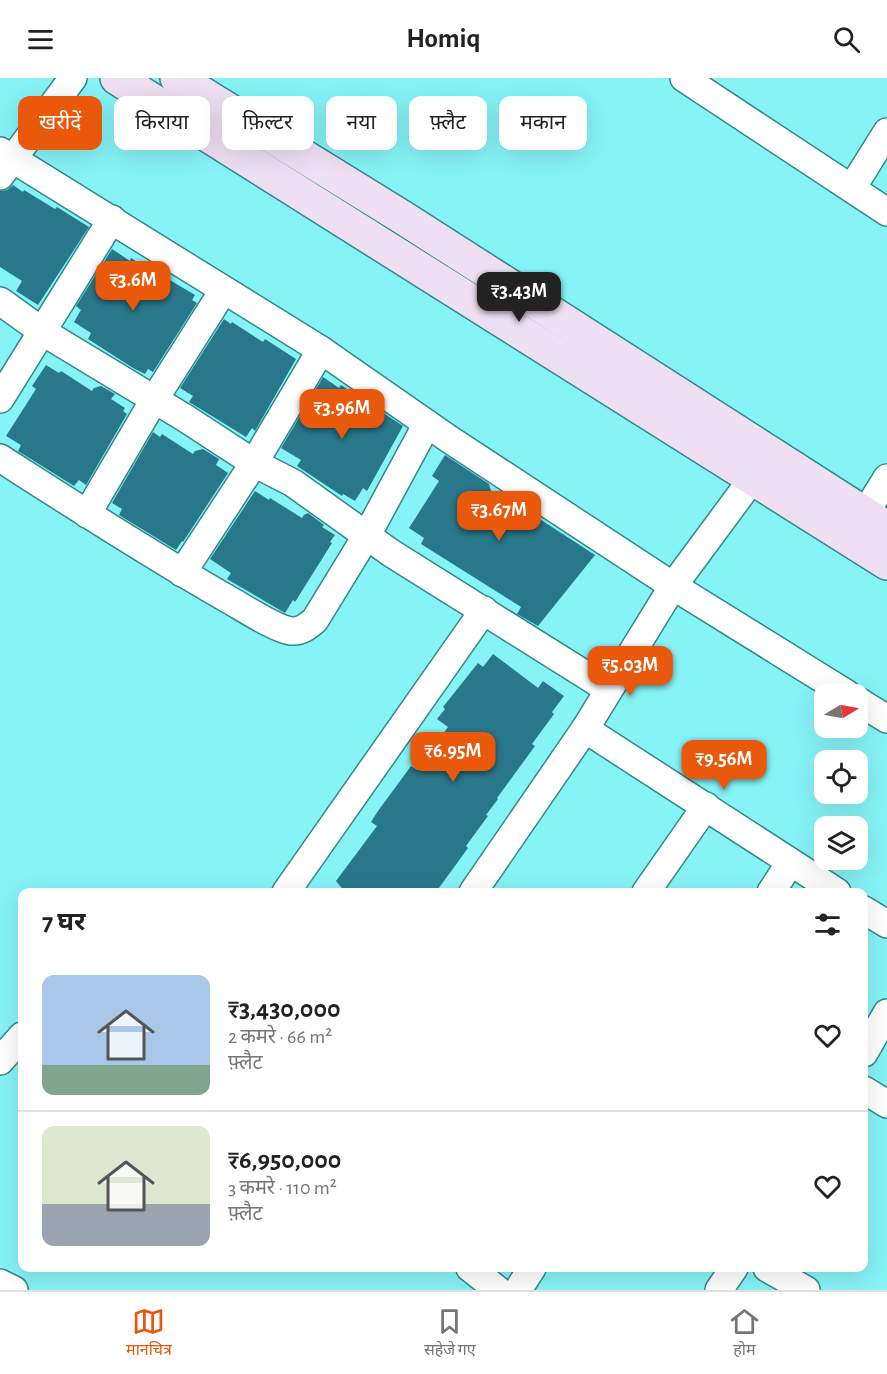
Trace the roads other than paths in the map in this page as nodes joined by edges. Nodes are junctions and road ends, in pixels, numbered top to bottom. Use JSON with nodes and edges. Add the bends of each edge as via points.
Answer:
{"nodes":[{"id":1,"x":73,"y":78,"type":"edge"},
{"id":2,"x":177,"y":78,"type":"edge"},
{"id":3,"x":120,"y":79,"type":"edge"},
{"id":4,"x":691,"y":80,"type":"edge"},
{"id":5,"x":887,"y":132,"type":"edge"},
{"id":6,"x":4,"y":162,"type":"edge"},
{"id":7,"x":852,"y":188,"type":"junction"},
{"id":8,"x":887,"y":212,"type":"edge"},
{"id":9,"x":112,"y":219,"type":"junction"},
{"id":10,"x":425,"y":232,"type":"junction"},
{"id":11,"x":408,"y":262,"type":"junction"},
{"id":12,"x":224,"y":291,"type":"junction"},
{"id":13,"x":0,"y":301,"type":"edge"},
{"id":14,"x":43,"y":332,"type":"junction"},
{"id":15,"x":321,"y":350,"type":"junction"},
{"id":16,"x":0,"y":399,"type":"edge"},
{"id":17,"x":154,"y":400,"type":"junction"},
{"id":18,"x":428,"y":424,"type":"junction"},
{"id":19,"x":0,"y":458,"type":"edge"},
{"id":20,"x":254,"y":463,"type":"junction"},
{"id":21,"x":753,"y":478,"type":"junction"},
{"id":22,"x":887,"y":478,"type":"edge"},
{"id":23,"x":87,"y":514,"type":"junction"},
{"id":24,"x":867,"y":527,"type":"edge"},
{"id":25,"x":368,"y":535,"type":"junction"},
{"id":26,"x":887,"y":563,"type":"edge"},
{"id":27,"x":182,"y":573,"type":"junction"},
{"id":28,"x":673,"y":586,"type":"junction"},
{"id":29,"x":484,"y":610,"type":"junction"},
{"id":30,"x":831,"y":684,"type":"edge"},
{"id":31,"x":608,"y":689,"type":"junction"},
{"id":32,"x":868,"y":708,"type":"edge"},
{"id":33,"x":887,"y":720,"type":"edge"},
{"id":34,"x":585,"y":729,"type":"junction"},
{"id":35,"x":706,"y":806,"type":"junction"},
{"id":36,"x":790,"y":863,"type":"junction"},
{"id":37,"x":289,"y":888,"type":"edge"},
{"id":38,"x":476,"y":888,"type":"edge"},
{"id":39,"x":649,"y":888,"type":"edge"},
{"id":40,"x":774,"y":888,"type":"edge"},
{"id":41,"x":831,"y":888,"type":"edge"},
{"id":42,"x":868,"y":912,"type":"edge"},
{"id":43,"x":887,"y":924,"type":"edge"},
{"id":44,"x":887,"y":1013,"type":"edge"},
{"id":45,"x":18,"y":1040,"type":"edge"},
{"id":46,"x":868,"y":1046,"type":"edge"},
{"id":47,"x":0,"y":1060,"type":"edge"},
{"id":48,"x":868,"y":1092,"type":"edge"},
{"id":49,"x":887,"y":1104,"type":"edge"},
{"id":50,"x":475,"y":1272,"type":"edge"},
{"id":51,"x":529,"y":1272,"type":"edge"},
{"id":52,"x":731,"y":1272,"type":"edge"},
{"id":53,"x":774,"y":1272,"type":"edge"},
{"id":54,"x":0,"y":1283,"type":"edge"},
{"id":55,"x":14,"y":1290,"type":"edge"},
{"id":56,"x":498,"y":1290,"type":"edge"},
{"id":57,"x":518,"y":1290,"type":"edge"},
{"id":58,"x":719,"y":1290,"type":"edge"},
{"id":59,"x":806,"y":1290,"type":"edge"}],
"edges":[{"from":1,"to":6,"type":"street"},
{"from":2,"to":10,"type":"street"},
{"from":3,"to":11,"type":"street"},
{"from":4,"to":7,"type":"street"},
{"from":5,"to":7,"type":"street"},
{"from":6,"to":9,"type":"street"},
{"from":7,"to":8,"type":"street"},
{"from":9,"to":12,"type":"street"},
{"from":9,"to":14,"type":"street"},
{"from":10,"to":11,"type":"street"},
{"from":10,"to":24,"type":"street"},
{"from":11,"to":21,"type":"street"},
{"from":12,"to":15,"type":"street"},
{"from":12,"to":17,"type":"street"},
{"from":13,"to":14,"type":"street"},
{"from":14,"to":16,"type":"street"},
{"from":14,"to":17,"type":"street"},
{"from":15,"to":18,"type":"street"},
{"from":15,"to":20,"type":"street"},
{"from":17,"to":20,"type":"street"},
{"from":17,"to":23,"type":"street"},
{"from":18,"to":25,"type":"street"},
{"from":18,"to":28,"type":"street"},
{"from":19,"to":23,"type":"street"},
{"from":20,"to":25,"type":"street","via":[[293,483]]},
{"from":20,"to":27,"type":"street"},
{"from":21,"to":24,"type":"street"},
{"from":21,"to":28,"type":"street"},
{"from":22,"to":24,"type":"street"},
{"from":23,"to":27,"type":"street"},
{"from":24,"to":26,"type":"street"},
{"from":25,"to":27,"type":"street","via":[[315,620],[305,629],[281,628]]},
{"from":25,"to":29,"type":"street"},
{"from":28,"to":30,"type":"street"},
{"from":28,"to":31,"type":"street"},
{"from":29,"to":31,"type":"street"},
{"from":29,"to":37,"type":"street"},
{"from":31,"to":34,"type":"street"},
{"from":32,"to":33,"type":"street"},
{"from":34,"to":35,"type":"street"},
{"from":34,"to":38,"type":"street"},
{"from":35,"to":36,"type":"street"},
{"from":35,"to":39,"type":"street"},
{"from":36,"to":40,"type":"street"},
{"from":36,"to":41,"type":"street"},
{"from":42,"to":43,"type":"street"},
{"from":44,"to":46,"type":"street"},
{"from":45,"to":47,"type":"street"},
{"from":48,"to":49,"type":"street"},
{"from":50,"to":56,"type":"street"},
{"from":51,"to":57,"type":"street"},
{"from":52,"to":58,"type":"street"},
{"from":53,"to":59,"type":"street"},
{"from":54,"to":55,"type":"street"}]}
